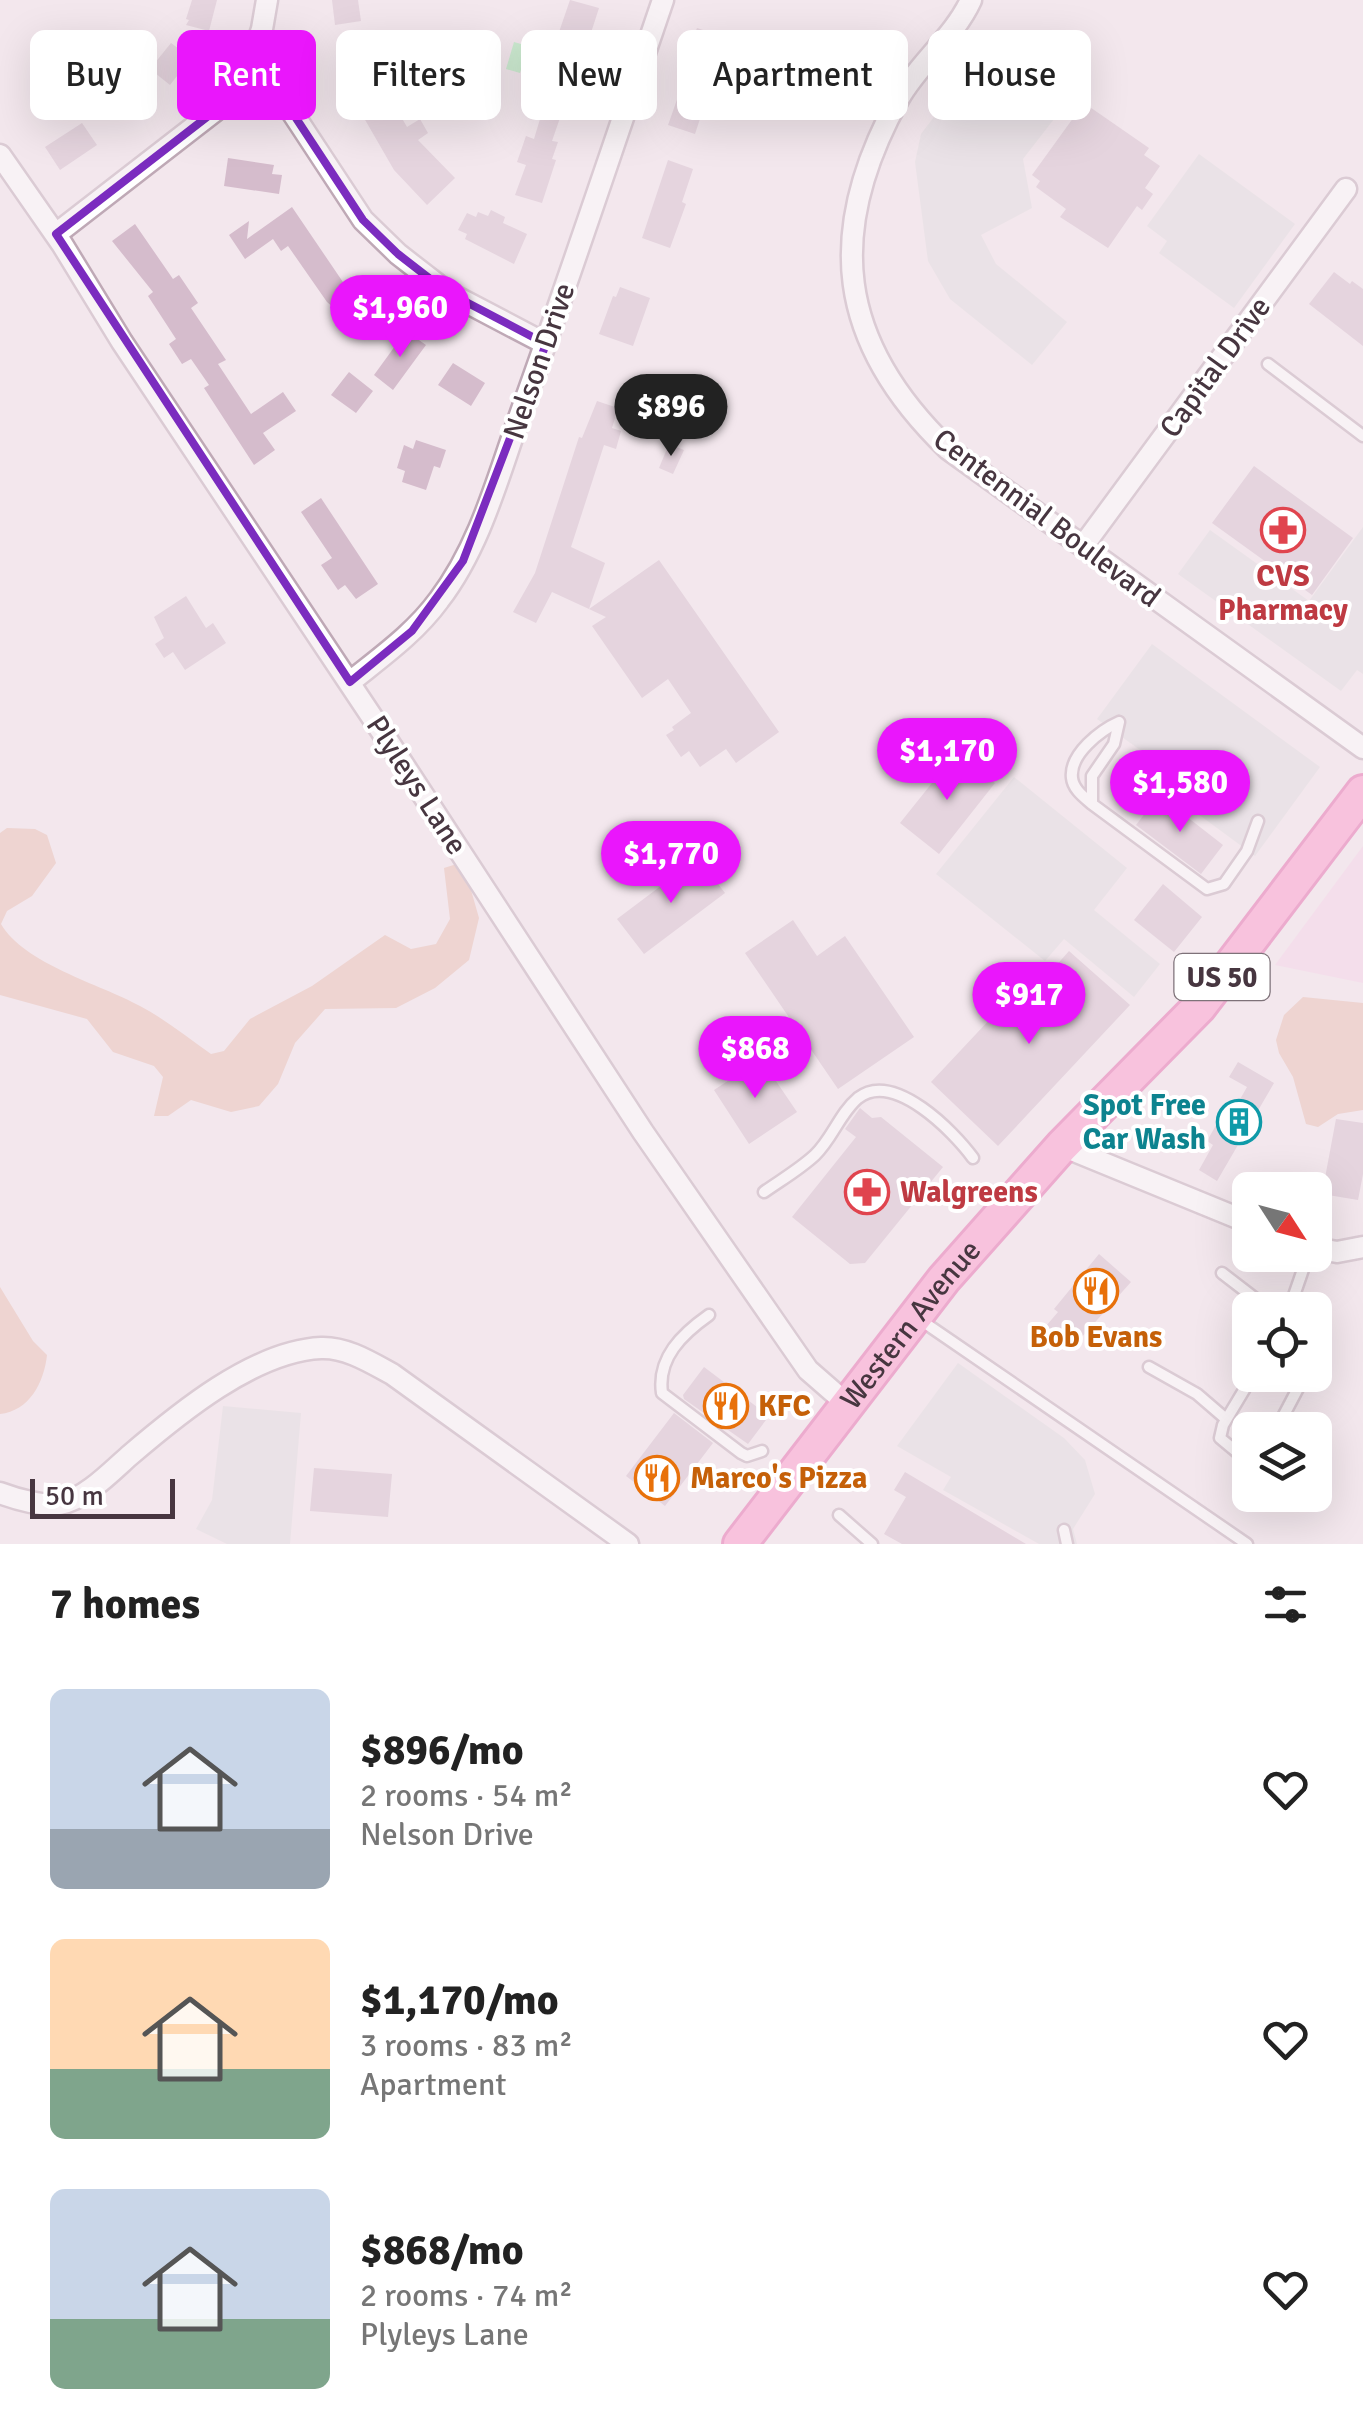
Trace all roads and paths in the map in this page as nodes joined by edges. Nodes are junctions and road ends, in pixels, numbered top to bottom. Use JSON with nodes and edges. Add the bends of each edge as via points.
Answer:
{"nodes":[{"id":1,"x":267,"y":0,"type":"edge"},
{"id":2,"x":663,"y":0,"type":"edge"},
{"id":3,"x":971,"y":0,"type":"edge"},
{"id":4,"x":262,"y":30,"type":"edge"},
{"id":5,"x":203,"y":120,"type":"edge"},
{"id":6,"x":297,"y":120,"type":"edge"},
{"id":7,"x":0,"y":155,"type":"edge"},
{"id":8,"x":1346,"y":189,"type":"dead end"},
{"id":9,"x":56,"y":234,"type":"junction"},
{"id":10,"x":546,"y":344,"type":"junction"},
{"id":11,"x":1268,"y":364,"type":"dead end"},
{"id":12,"x":1363,"y":436,"type":"edge"},
{"id":13,"x":1084,"y":546,"type":"junction"},
{"id":14,"x":350,"y":682,"type":"junction"},
{"id":15,"x":1363,"y":748,"type":"edge"},
{"id":16,"x":1363,"y":792,"type":"edge"},
{"id":17,"x":1092,"y":804,"type":"junction"},
{"id":18,"x":1258,"y":822,"type":"dead end"},
{"id":19,"x":1062,"y":1146,"type":"junction"},
{"id":20,"x":973,"y":1158,"type":"dead end"},
{"id":21,"x":764,"y":1192,"type":"dead end"},
{"id":22,"x":1232,"y":1216,"type":"edge"},
{"id":23,"x":1363,"y":1247,"type":"edge"},
{"id":24,"x":1332,"y":1251,"type":"edge"},
{"id":25,"x":1222,"y":1273,"type":"dead end"},
{"id":26,"x":1247,"y":1292,"type":"edge"},
{"id":27,"x":709,"y":1315,"type":"dead end"},
{"id":28,"x":914,"y":1315,"type":"junction"},
{"id":29,"x":1149,"y":1366,"type":"dead end"},
{"id":30,"x":1243,"y":1392,"type":"edge"},
{"id":31,"x":847,"y":1404,"type":"junction"},
{"id":32,"x":1226,"y":1419,"type":"junction"},
{"id":33,"x":1232,"y":1448,"type":"edge"},
{"id":34,"x":762,"y":1451,"type":"dead end"},
{"id":35,"x":0,"y":1494,"type":"edge"},
{"id":36,"x":839,"y":1515,"type":"dead end"},
{"id":37,"x":1064,"y":1530,"type":"dead end"},
{"id":38,"x":628,"y":1544,"type":"edge"},
{"id":39,"x":740,"y":1544,"type":"edge"},
{"id":40,"x":872,"y":1544,"type":"edge"},
{"id":41,"x":1067,"y":1544,"type":"edge"},
{"id":42,"x":1247,"y":1544,"type":"edge"}],
"edges":[{"from":1,"to":4,"type":"street"},
{"from":2,"to":10,"type":"street","name":"Nelson Drive"},
{"from":3,"to":13,"type":"street","name":"Centennial Boulevard","via":[[901,94],[884,128],[856,216],[853,287],[866,338],[918,420]]},
{"from":5,"to":9,"type":"street"},
{"from":6,"to":10,"type":"street","via":[[364,220],[398,254],[447,292]]},
{"from":7,"to":9,"type":"street","name":"Plyleys Lane"},
{"from":8,"to":13,"type":"street","name":"Capital Drive"},
{"from":9,"to":14,"type":"street","name":"Plyleys Lane"},
{"from":10,"to":14,"type":"street","name":"Nelson Drive","via":[[463,561],[412,631]]},
{"from":11,"to":12,"type":"lane"},
{"from":13,"to":15,"type":"street","name":"Centennial Boulevard"},
{"from":14,"to":31,"type":"street","name":"Plyleys Lane","via":[[653,1146],[808,1370]]},
{"from":16,"to":19,"type":"main road","name":"Western Avenue","number":"US 50","via":[[1198,1007]]},
{"from":17,"to":17,"type":"lane","via":[[1071,780],[1073,765],[1100,731],[1119,722],[1114,744],[1092,776]]},
{"from":17,"to":18,"type":"lane","via":[[1206,888],[1224,884],[1248,851]]},
{"from":19,"to":22,"type":"street"},
{"from":19,"to":28,"type":"main road","name":"Western Avenue","number":"US 50"},
{"from":20,"to":21,"type":"lane","via":[[908,1097],[884,1091],[860,1097],[816,1154]]},
{"from":23,"to":24,"type":"street"},
{"from":25,"to":26,"type":"lane"},
{"from":27,"to":34,"type":"lane","via":[[664,1361],[662,1393],[747,1456]]},
{"from":28,"to":31,"type":"main road","name":"Western Avenue","number":"US 50"},
{"from":28,"to":42,"type":"lane"},
{"from":29,"to":32,"type":"lane"},
{"from":30,"to":32,"type":"lane"},
{"from":31,"to":39,"type":"main road","name":"Western Avenue","number":"US 50"},
{"from":32,"to":33,"type":"lane","via":[[1220,1438]]},
{"from":35,"to":38,"type":"street","via":[[60,1504],[104,1480],[196,1402],[248,1371],[324,1348],[360,1356],[392,1374]]},
{"from":36,"to":40,"type":"lane"},
{"from":37,"to":41,"type":"lane"}]}
